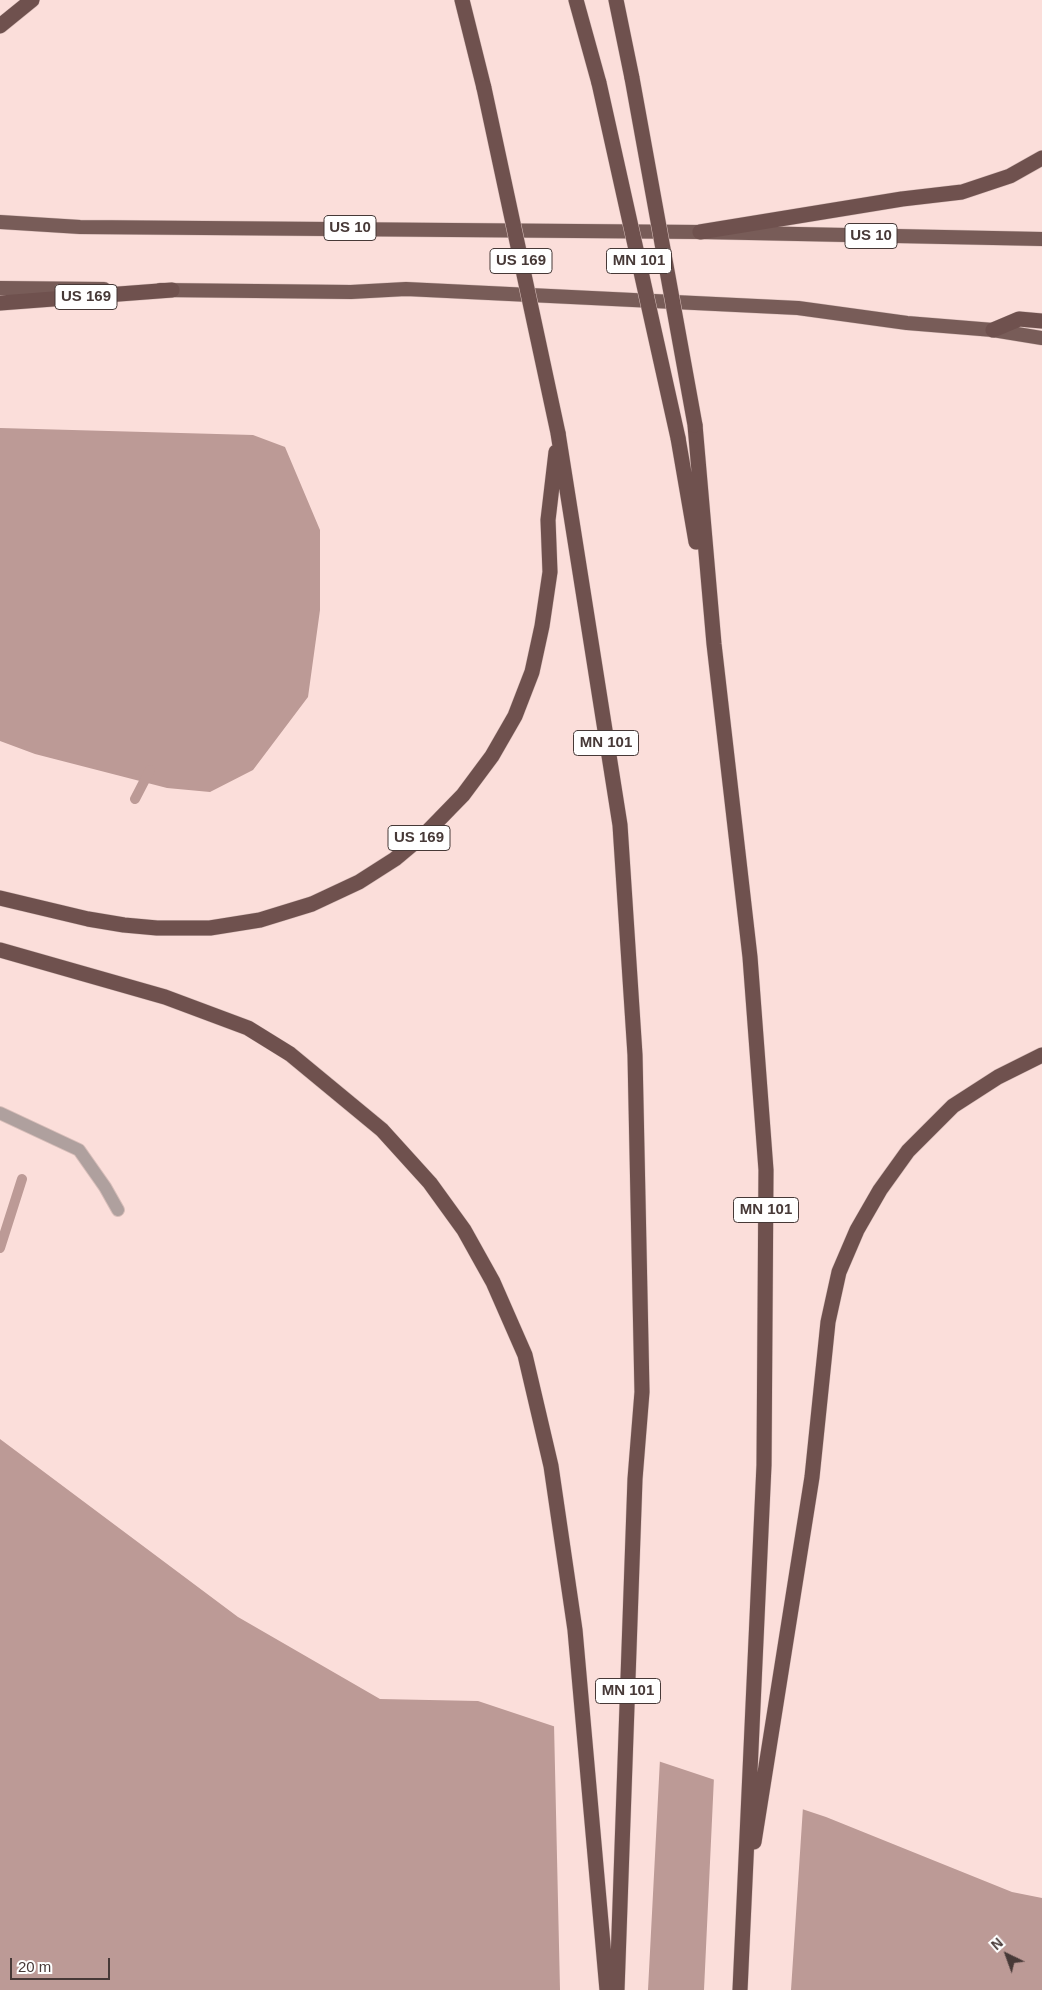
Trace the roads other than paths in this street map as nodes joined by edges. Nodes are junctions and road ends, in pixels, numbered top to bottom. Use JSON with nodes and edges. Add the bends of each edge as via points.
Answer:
{"nodes":[{"id":1,"x":32,"y":0,"type":"edge"},
{"id":2,"x":462,"y":0,"type":"edge"},
{"id":3,"x":576,"y":0,"type":"edge"},
{"id":4,"x":616,"y":0,"type":"edge"},
{"id":5,"x":0,"y":26,"type":"edge"},
{"id":6,"x":1042,"y":158,"type":"edge"},
{"id":7,"x":0,"y":222,"type":"edge"},
{"id":8,"x":700,"y":232,"type":"junction"},
{"id":9,"x":1042,"y":239,"type":"edge"},
{"id":10,"x":0,"y":288,"type":"edge"},
{"id":11,"x":172,"y":290,"type":"junction"},
{"id":12,"x":0,"y":303,"type":"edge"},
{"id":13,"x":1042,"y":321,"type":"edge"},
{"id":14,"x":993,"y":330,"type":"junction"},
{"id":15,"x":1042,"y":338,"type":"edge"},
{"id":16,"x":558,"y":433,"type":"junction"},
{"id":17,"x":714,"y":644,"type":"junction"},
{"id":18,"x":0,"y":898,"type":"edge"},
{"id":19,"x":0,"y":950,"type":"edge"},
{"id":20,"x":1042,"y":1055,"type":"edge"},
{"id":21,"x":0,"y":1113,"type":"edge"},
{"id":22,"x":118,"y":1210,"type":"dead end"},
{"id":23,"x":743,"y":1917,"type":"junction"},
{"id":24,"x":606,"y":1990,"type":"edge"},
{"id":25,"x":617,"y":1990,"type":"edge"},
{"id":26,"x":740,"y":1990,"type":"edge"}],
"edges":[{"from":1,"to":5,"type":"highway"},
{"from":2,"to":16,"type":"highway","number":"US 169","bridge":true},
{"from":3,"to":17,"type":"highway","number":"MN 101","bridge":true,"via":[[599,83],[678,438]]},
{"from":4,"to":17,"type":"highway","bridge":true,"via":[[695,425]]},
{"from":6,"to":8,"type":"highway","via":[[1010,176],[962,192]]},
{"from":7,"to":8,"type":"highway","number":"US 10","via":[[80,226]]},
{"from":8,"to":9,"type":"highway","number":"US 10"},
{"from":10,"to":11,"type":"highway"},
{"from":11,"to":12,"type":"highway","number":"US 169"},
{"from":11,"to":14,"type":"highway","via":[[352,292],[406,289],[482,292],[798,308],[907,324]]},
{"from":13,"to":14,"type":"highway","via":[[1019,319]]},
{"from":14,"to":15,"type":"highway"},
{"from":16,"to":18,"type":"highway","number":"US 169","via":[[548,520],[550,572],[532,672],[515,716],[492,756],[463,795],[395,859],[359,882],[312,904],[260,920],[210,928],[124,925]]},
{"from":16,"to":25,"type":"highway","number":"MN 101","via":[[620,826],[635,1074],[642,1392],[635,1479]]},
{"from":17,"to":23,"type":"highway","number":"MN 101","via":[[750,957],[766,1170],[764,1464]]},
{"from":19,"to":24,"type":"highway","via":[[156,994],[210,1012],[257,1033],[290,1054],[382,1130],[430,1183],[464,1230],[514,1325],[535,1391],[551,1466],[575,1630]]},
{"from":20,"to":23,"type":"highway","via":[[998,1077],[953,1106],[908,1151],[857,1230],[839,1272],[828,1322],[812,1477]]},
{"from":21,"to":22,"type":"lane","via":[[79,1150]]},
{"from":23,"to":26,"type":"highway","number":"MN 101"}]}
